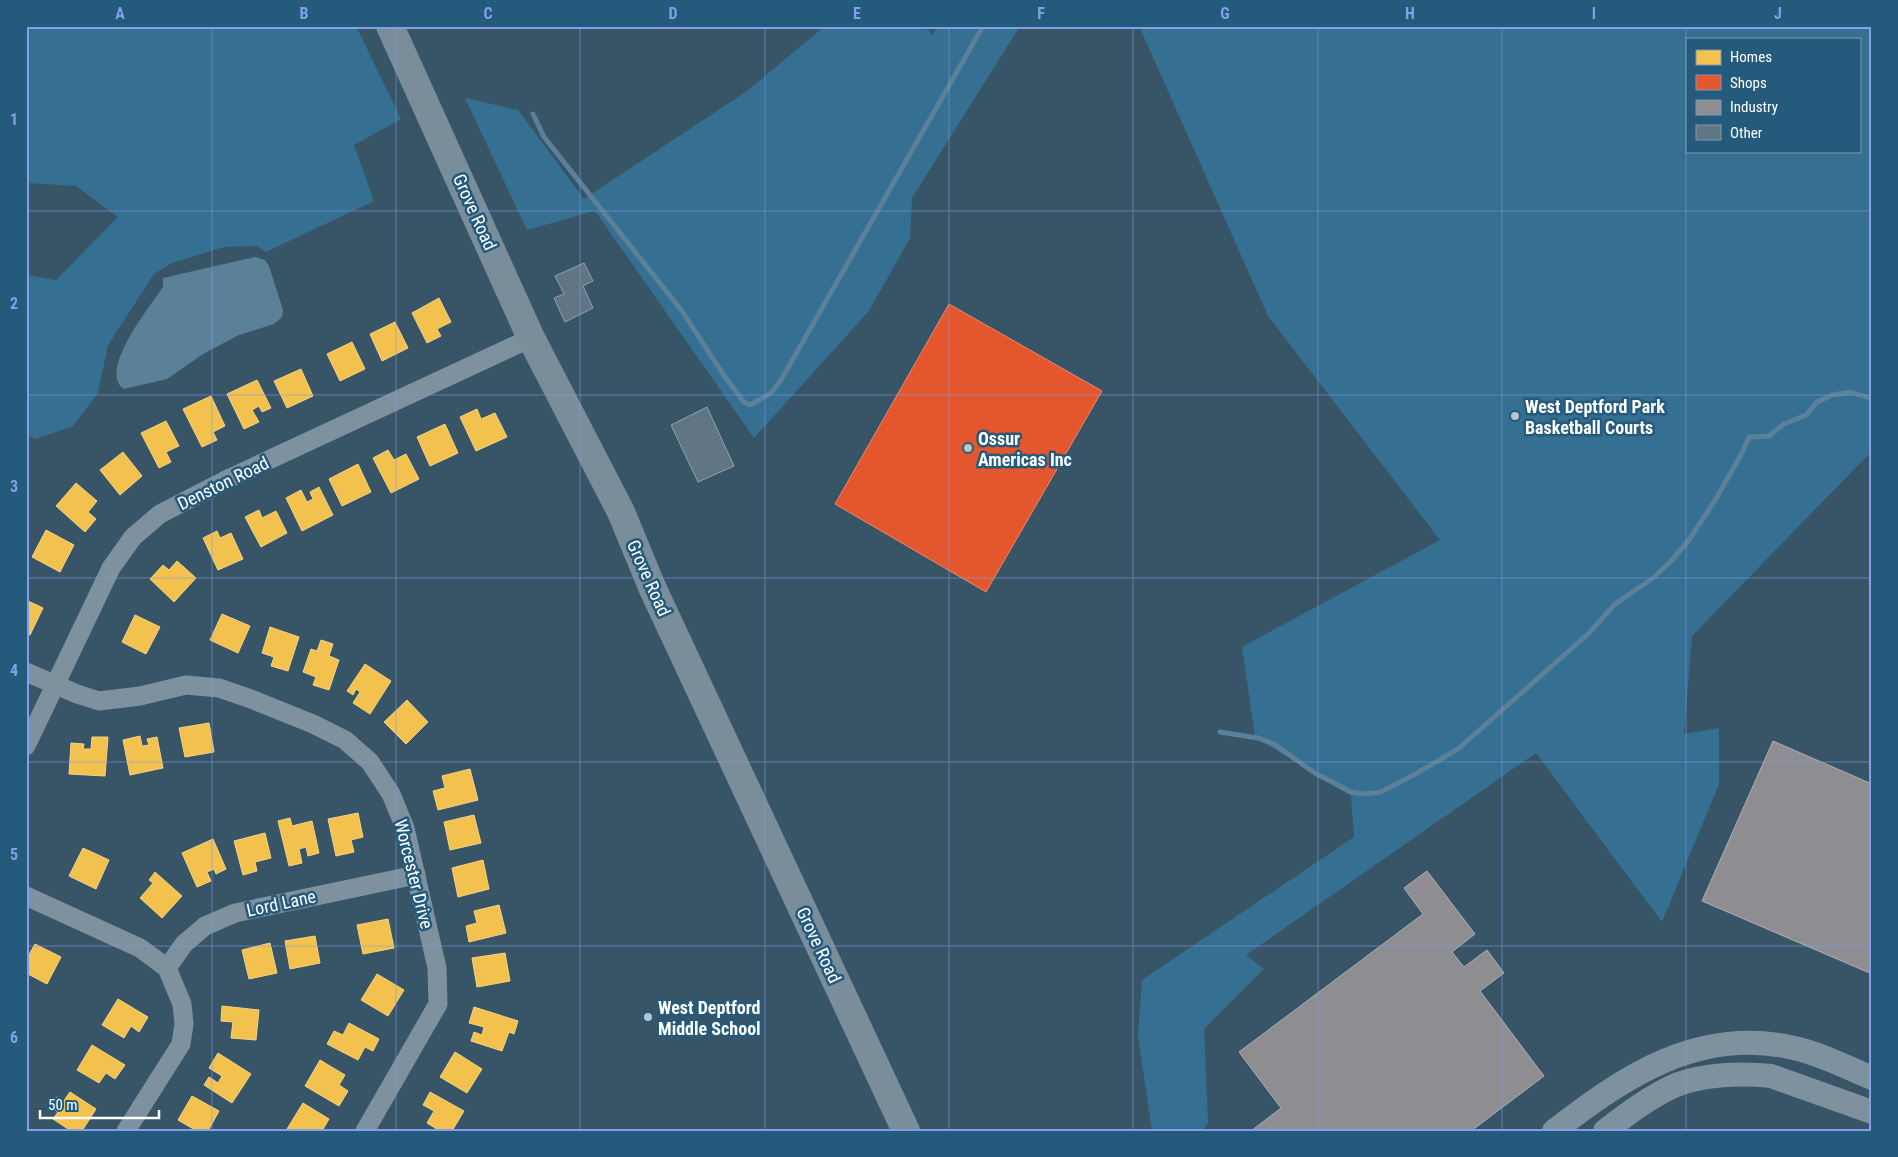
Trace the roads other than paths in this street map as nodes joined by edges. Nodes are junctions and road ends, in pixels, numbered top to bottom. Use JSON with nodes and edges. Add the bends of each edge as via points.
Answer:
{"nodes":[{"id":1,"x":390,"y":26,"type":"edge"},
{"id":2,"x":531,"y":338,"type":"junction"},
{"id":3,"x":26,"y":672,"type":"edge"},
{"id":4,"x":55,"y":685,"type":"junction"},
{"id":5,"x":26,"y":746,"type":"edge"},
{"id":6,"x":416,"y":875,"type":"junction"},
{"id":7,"x":26,"y":896,"type":"edge"},
{"id":8,"x":167,"y":968,"type":"junction"},
{"id":9,"x":1872,"y":1078,"type":"edge"},
{"id":10,"x":1872,"y":1112,"type":"edge"},
{"id":11,"x":126,"y":1131,"type":"edge"},
{"id":12,"x":365,"y":1131,"type":"edge"},
{"id":13,"x":906,"y":1131,"type":"edge"},
{"id":14,"x":1554,"y":1131,"type":"edge"},
{"id":15,"x":1605,"y":1131,"type":"edge"}],
"edges":[{"from":1,"to":2,"type":"main road","name":"Grove Road"},
{"from":2,"to":4,"type":"street","name":"Denston Road","via":[[230,478],[160,514],[132,538],[111,568]]},
{"from":2,"to":13,"type":"main road","name":"Grove Road","via":[[621,512],[652,587]]},
{"from":3,"to":4,"type":"street","name":"Worcester Drive"},
{"from":4,"to":5,"type":"street","name":"Denston Road"},
{"from":4,"to":6,"type":"street","name":"Worcester Drive","via":[[99,701],[186,685],[219,688],[313,724],[345,740],[370,762],[391,794],[405,828]]},
{"from":6,"to":8,"type":"street","name":"Lord Lane","via":[[235,913],[205,926],[184,944]]},
{"from":6,"to":12,"type":"street","name":"Worcester Drive","via":[[436,968],[438,1004]]},
{"from":7,"to":8,"type":"street","via":[[140,948]]},
{"from":8,"to":11,"type":"street","via":[[182,1004],[181,1044]]},
{"from":9,"to":14,"type":"street","via":[[1793,1048],[1761,1044],[1720,1046],[1667,1058],[1636,1073]]},
{"from":10,"to":15,"type":"street","via":[[1771,1076],[1746,1075],[1677,1085]]}]}
